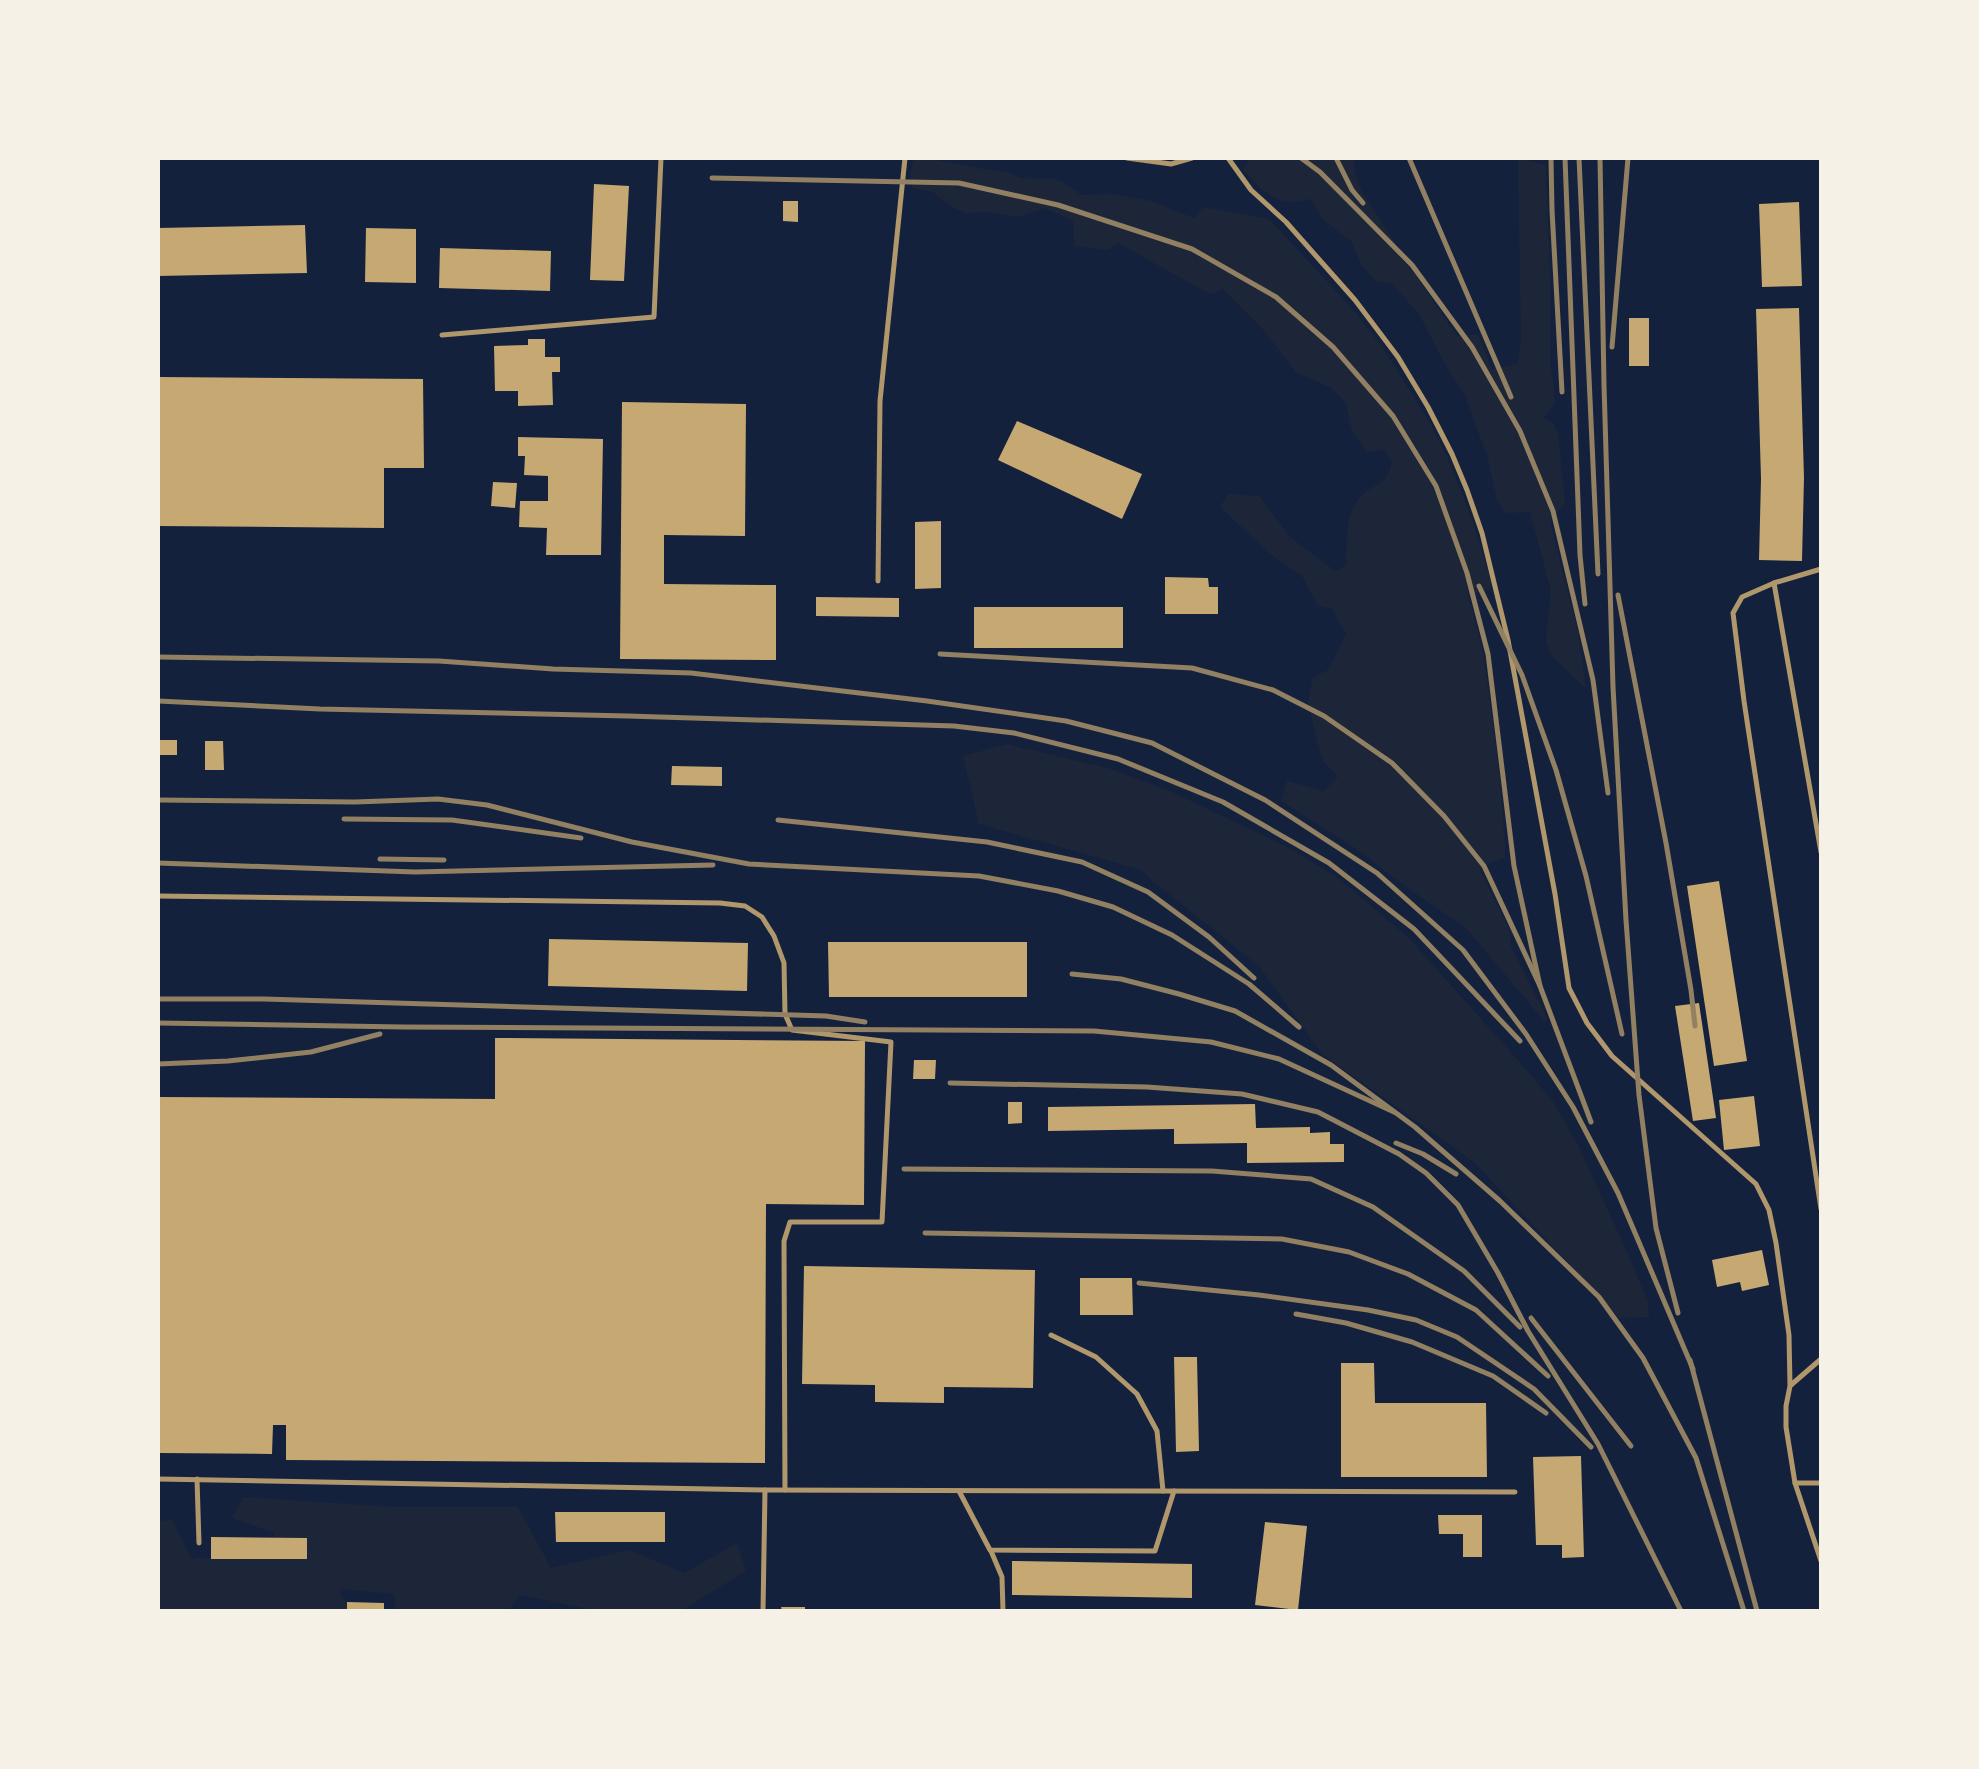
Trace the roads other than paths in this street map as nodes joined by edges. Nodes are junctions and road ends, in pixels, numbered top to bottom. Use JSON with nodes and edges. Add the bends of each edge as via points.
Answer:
{"nodes":[{"id":1,"x":661,"y":158,"type":"edge"},
{"id":2,"x":905,"y":158,"type":"edge"},
{"id":3,"x":1127,"y":158,"type":"edge"},
{"id":4,"x":1192,"y":158,"type":"edge"},
{"id":5,"x":1228,"y":158,"type":"edge"},
{"id":6,"x":442,"y":335,"type":"dead end"},
{"id":7,"x":1821,"y":569,"type":"edge"},
{"id":8,"x":878,"y":581,"type":"dead end"},
{"id":9,"x":1774,"y":583,"type":"junction"},
{"id":10,"x":1821,"y":852,"type":"edge"},
{"id":11,"x":158,"y":896,"type":"edge"},
{"id":12,"x":1821,"y":1209,"type":"edge"},
{"id":13,"x":1051,"y":1335,"type":"dead end"},
{"id":14,"x":1821,"y":1359,"type":"edge"},
{"id":15,"x":1790,"y":1386,"type":"junction"},
{"id":16,"x":158,"y":1479,"type":"edge"},
{"id":17,"x":197,"y":1479,"type":"junction"},
{"id":18,"x":1795,"y":1483,"type":"junction"},
{"id":19,"x":1821,"y":1483,"type":"edge"},
{"id":20,"x":765,"y":1490,"type":"junction"},
{"id":21,"x":785,"y":1490,"type":"junction"},
{"id":22,"x":959,"y":1491,"type":"junction"},
{"id":23,"x":1163,"y":1491,"type":"junction"},
{"id":24,"x":1174,"y":1491,"type":"junction"},
{"id":25,"x":1515,"y":1492,"type":"dead end"},
{"id":26,"x":199,"y":1543,"type":"dead end"},
{"id":27,"x":990,"y":1550,"type":"junction"},
{"id":28,"x":1821,"y":1561,"type":"edge"},
{"id":29,"x":763,"y":1611,"type":"edge"},
{"id":30,"x":1003,"y":1611,"type":"edge"}],
"edges":[{"from":1,"to":6,"type":"lane","via":[[654,317]]},
{"from":2,"to":8,"type":"lane","via":[[880,401]]},
{"from":3,"to":4,"type":"lane","via":[[1171,164]]},
{"from":5,"to":15,"type":"lane","via":[[1390,345],[1452,454],[1482,533],[1508,640],[1569,988],[1612,1056],[1756,1184],[1776,1243]]},
{"from":7,"to":9,"type":"lane"},
{"from":9,"to":10,"type":"lane"},
{"from":9,"to":12,"type":"lane","via":[[1742,597],[1733,613]]},
{"from":11,"to":21,"type":"lane","via":[[720,903],[745,906],[762,917],[784,963],[785,1014],[792,1030],[891,1042],[882,1222],[790,1222],[784,1241]]},
{"from":13,"to":23,"type":"lane","via":[[1096,1357],[1137,1394],[1157,1431]]},
{"from":14,"to":15,"type":"lane"},
{"from":15,"to":18,"type":"lane","via":[[1786,1427]]},
{"from":16,"to":17,"type":"lane"},
{"from":17,"to":20,"type":"lane"},
{"from":17,"to":26,"type":"lane"},
{"from":18,"to":19,"type":"lane"},
{"from":18,"to":28,"type":"lane"},
{"from":20,"to":21,"type":"lane"},
{"from":20,"to":29,"type":"lane"},
{"from":21,"to":22,"type":"lane"},
{"from":22,"to":23,"type":"lane"},
{"from":22,"to":27,"type":"lane"},
{"from":23,"to":24,"type":"lane"},
{"from":24,"to":25,"type":"lane"},
{"from":24,"to":27,"type":"lane","via":[[1155,1551]]},
{"from":27,"to":30,"type":"lane","via":[[1002,1577]]}]}
